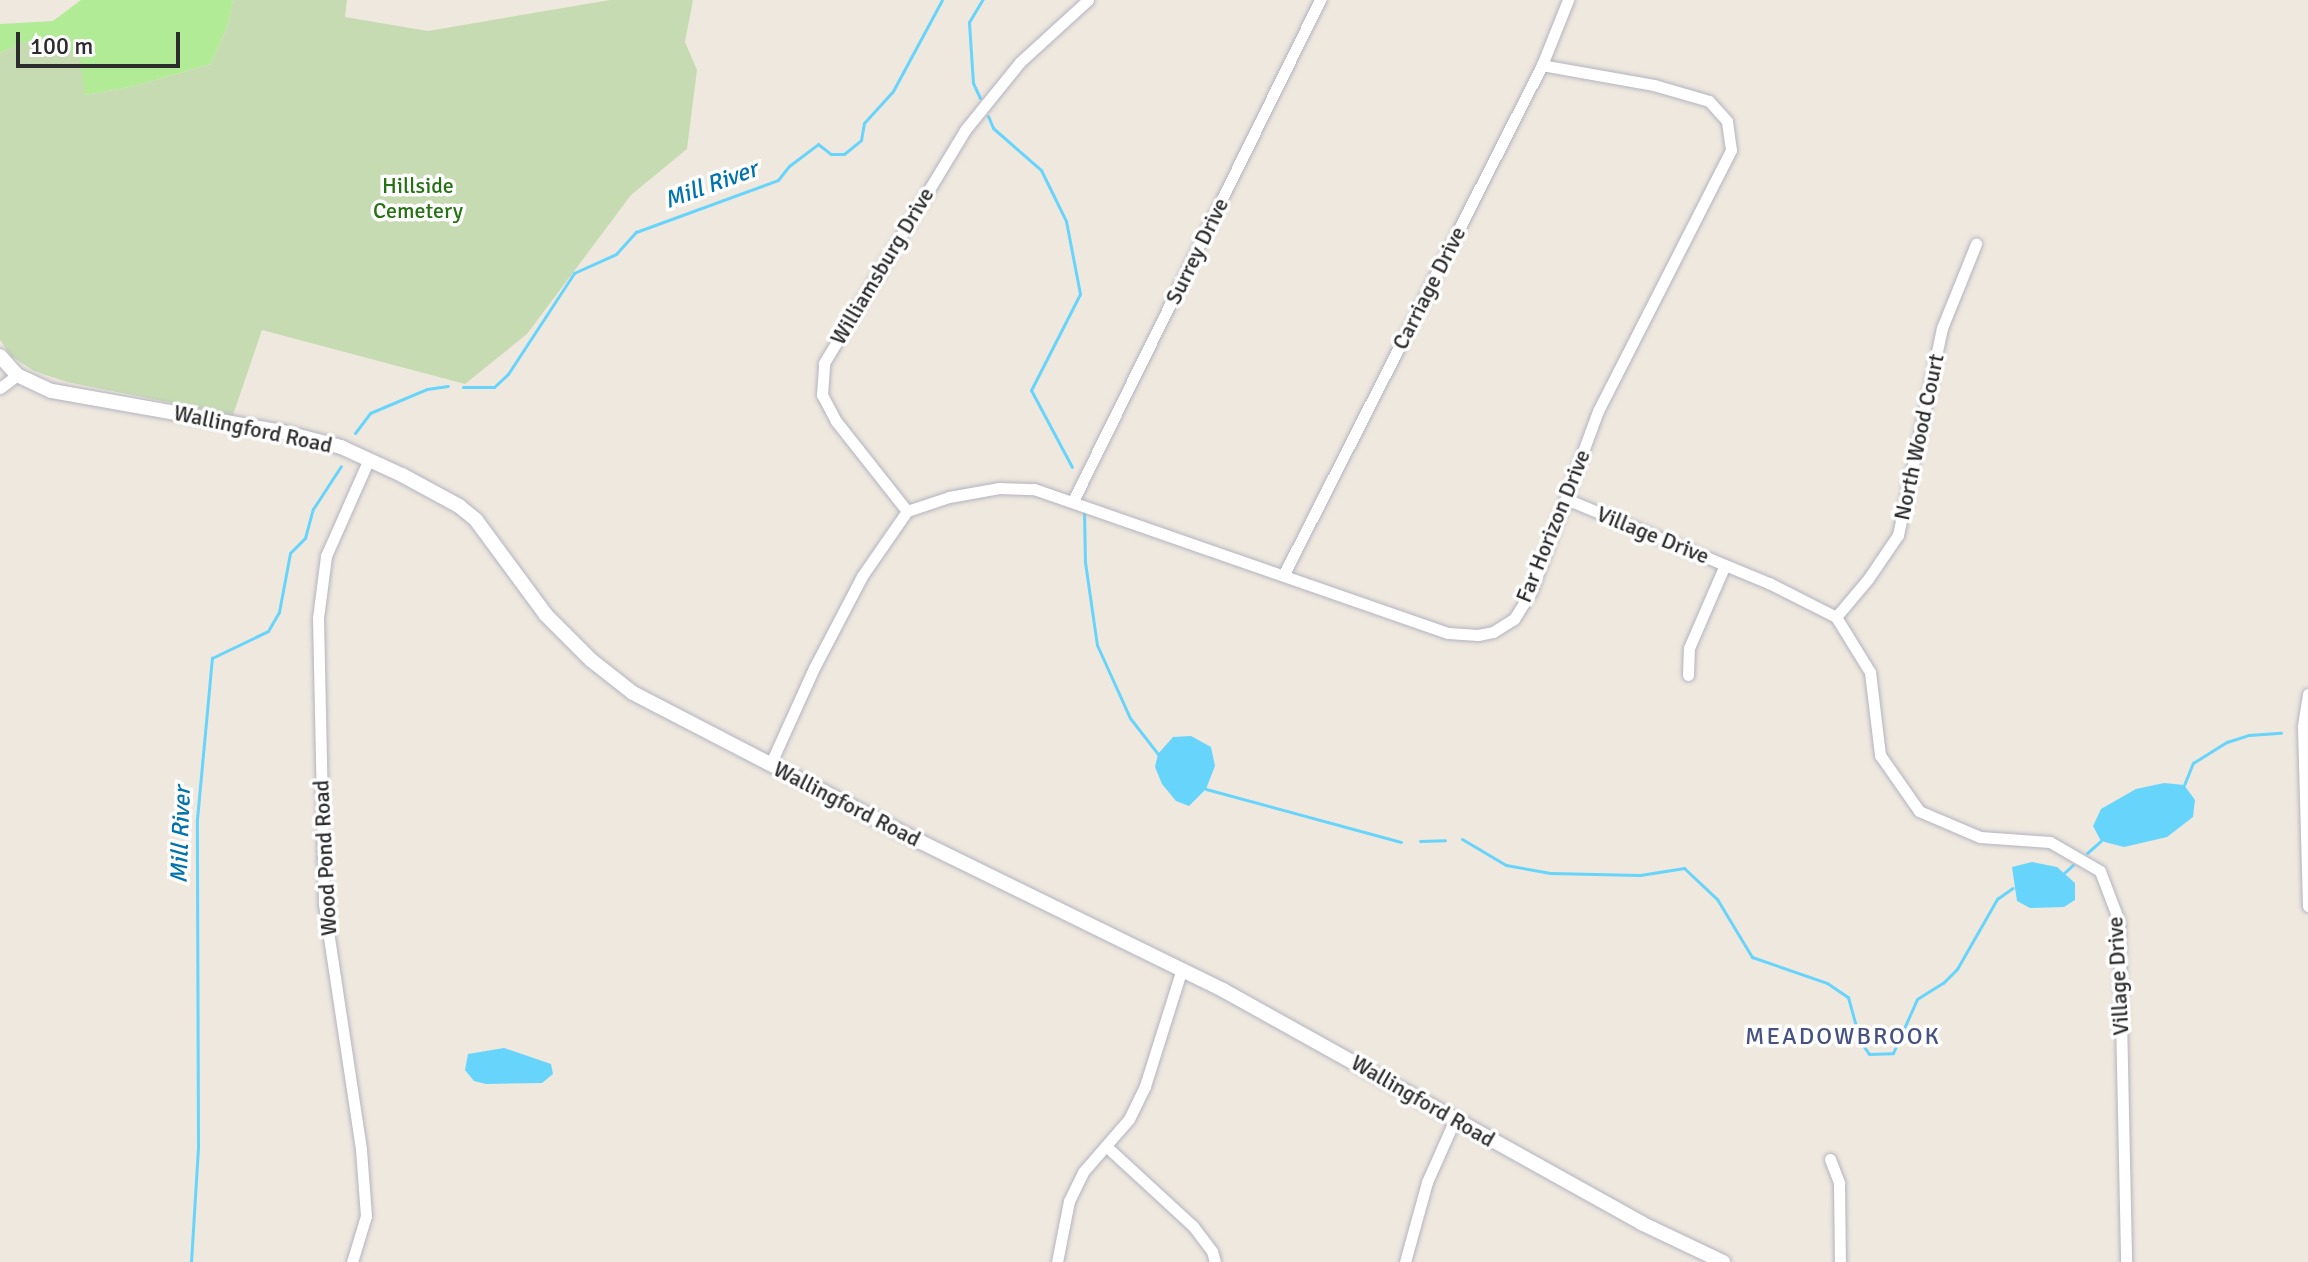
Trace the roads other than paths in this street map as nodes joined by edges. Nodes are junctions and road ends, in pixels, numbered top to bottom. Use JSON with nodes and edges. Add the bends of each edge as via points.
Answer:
{"nodes":[{"id":1,"x":1088,"y":0,"type":"edge"},
{"id":2,"x":1320,"y":0,"type":"edge"},
{"id":3,"x":1568,"y":0,"type":"edge"},
{"id":4,"x":1542,"y":65,"type":"junction"},
{"id":5,"x":1976,"y":244,"type":"dead end"},
{"id":6,"x":0,"y":356,"type":"edge"},
{"id":7,"x":17,"y":375,"type":"junction"},
{"id":8,"x":0,"y":388,"type":"edge"},
{"id":9,"x":369,"y":459,"type":"junction"},
{"id":10,"x":1566,"y":499,"type":"junction"},
{"id":11,"x":1073,"y":501,"type":"junction"},
{"id":12,"x":907,"y":511,"type":"junction"},
{"id":13,"x":1725,"y":565,"type":"junction"},
{"id":14,"x":1284,"y":574,"type":"junction"},
{"id":15,"x":1836,"y":617,"type":"junction"},
{"id":16,"x":1688,"y":675,"type":"dead end"},
{"id":17,"x":2308,"y":694,"type":"edge"},
{"id":18,"x":770,"y":765,"type":"junction"},
{"id":19,"x":2308,"y":906,"type":"edge"},
{"id":20,"x":1182,"y":969,"type":"junction"},
{"id":21,"x":1455,"y":1119,"type":"junction"},
{"id":22,"x":1107,"y":1147,"type":"junction"},
{"id":23,"x":1830,"y":1159,"type":"dead end"},
{"id":24,"x":352,"y":1262,"type":"edge"},
{"id":25,"x":1057,"y":1262,"type":"edge"},
{"id":26,"x":1215,"y":1262,"type":"edge"},
{"id":27,"x":1405,"y":1262,"type":"edge"},
{"id":28,"x":1723,"y":1262,"type":"edge"},
{"id":29,"x":1840,"y":1262,"type":"edge"},
{"id":30,"x":2126,"y":1262,"type":"edge"}],
"edges":[{"from":1,"to":12,"type":"street","name":"Williamsburg Drive","via":[[1020,62],[965,130],[824,363],[822,395],[836,421]]},
{"from":2,"to":11,"type":"street","name":"Surrey Drive"},
{"from":3,"to":4,"type":"street","name":"Carriage Drive"},
{"from":4,"to":10,"type":"street","name":"Far Horizon Drive","via":[[1654,85],[1709,101],[1727,121],[1731,150],[1598,411]]},
{"from":4,"to":14,"type":"street","name":"Carriage Drive"},
{"from":5,"to":15,"type":"street","name":"North Wood Court","via":[[1942,328],[1898,535]]},
{"from":6,"to":7,"type":"street","name":"Wallingford Road"},
{"from":7,"to":8,"type":"street"},
{"from":7,"to":9,"type":"street","name":"Wallingford Road","via":[[52,391],[287,433]]},
{"from":9,"to":18,"type":"street","name":"Wallingford Road","via":[[476,520],[546,615],[620,684]]},
{"from":9,"to":24,"type":"street","name":"Wood Pond Road","via":[[326,556],[318,618],[324,903],[366,1216]]},
{"from":10,"to":13,"type":"street","name":"Village Drive"},
{"from":10,"to":14,"type":"street","name":"Far Horizon Drive","via":[[1531,592],[1514,619],[1493,632],[1448,633]]},
{"from":11,"to":12,"type":"street","name":"Far Horizon Drive","via":[[1034,489],[999,488]]},
{"from":11,"to":14,"type":"street","name":"Far Horizon Drive"},
{"from":12,"to":18,"type":"street","via":[[862,576]]},
{"from":13,"to":15,"type":"street","name":"Village Drive"},
{"from":13,"to":16,"type":"street","via":[[1689,648]]},
{"from":15,"to":30,"type":"street","name":"Village Drive","via":[[1870,672],[1880,755],[1919,811],[1980,837],[2050,842],[2100,871],[2119,921]]},
{"from":17,"to":19,"type":"street","via":[[2303,727]]},
{"from":18,"to":20,"type":"street","name":"Wallingford Road"},
{"from":20,"to":21,"type":"street","name":"Wallingford Road"},
{"from":20,"to":22,"type":"street","via":[[1145,1086]]},
{"from":21,"to":27,"type":"street","via":[[1427,1182]]},
{"from":21,"to":28,"type":"street","name":"Wallingford Road","via":[[1641,1223]]},
{"from":22,"to":25,"type":"street","via":[[1083,1172],[1069,1201]]},
{"from":22,"to":26,"type":"street","via":[[1193,1226]]},
{"from":23,"to":29,"type":"street","via":[[1839,1183]]}]}
